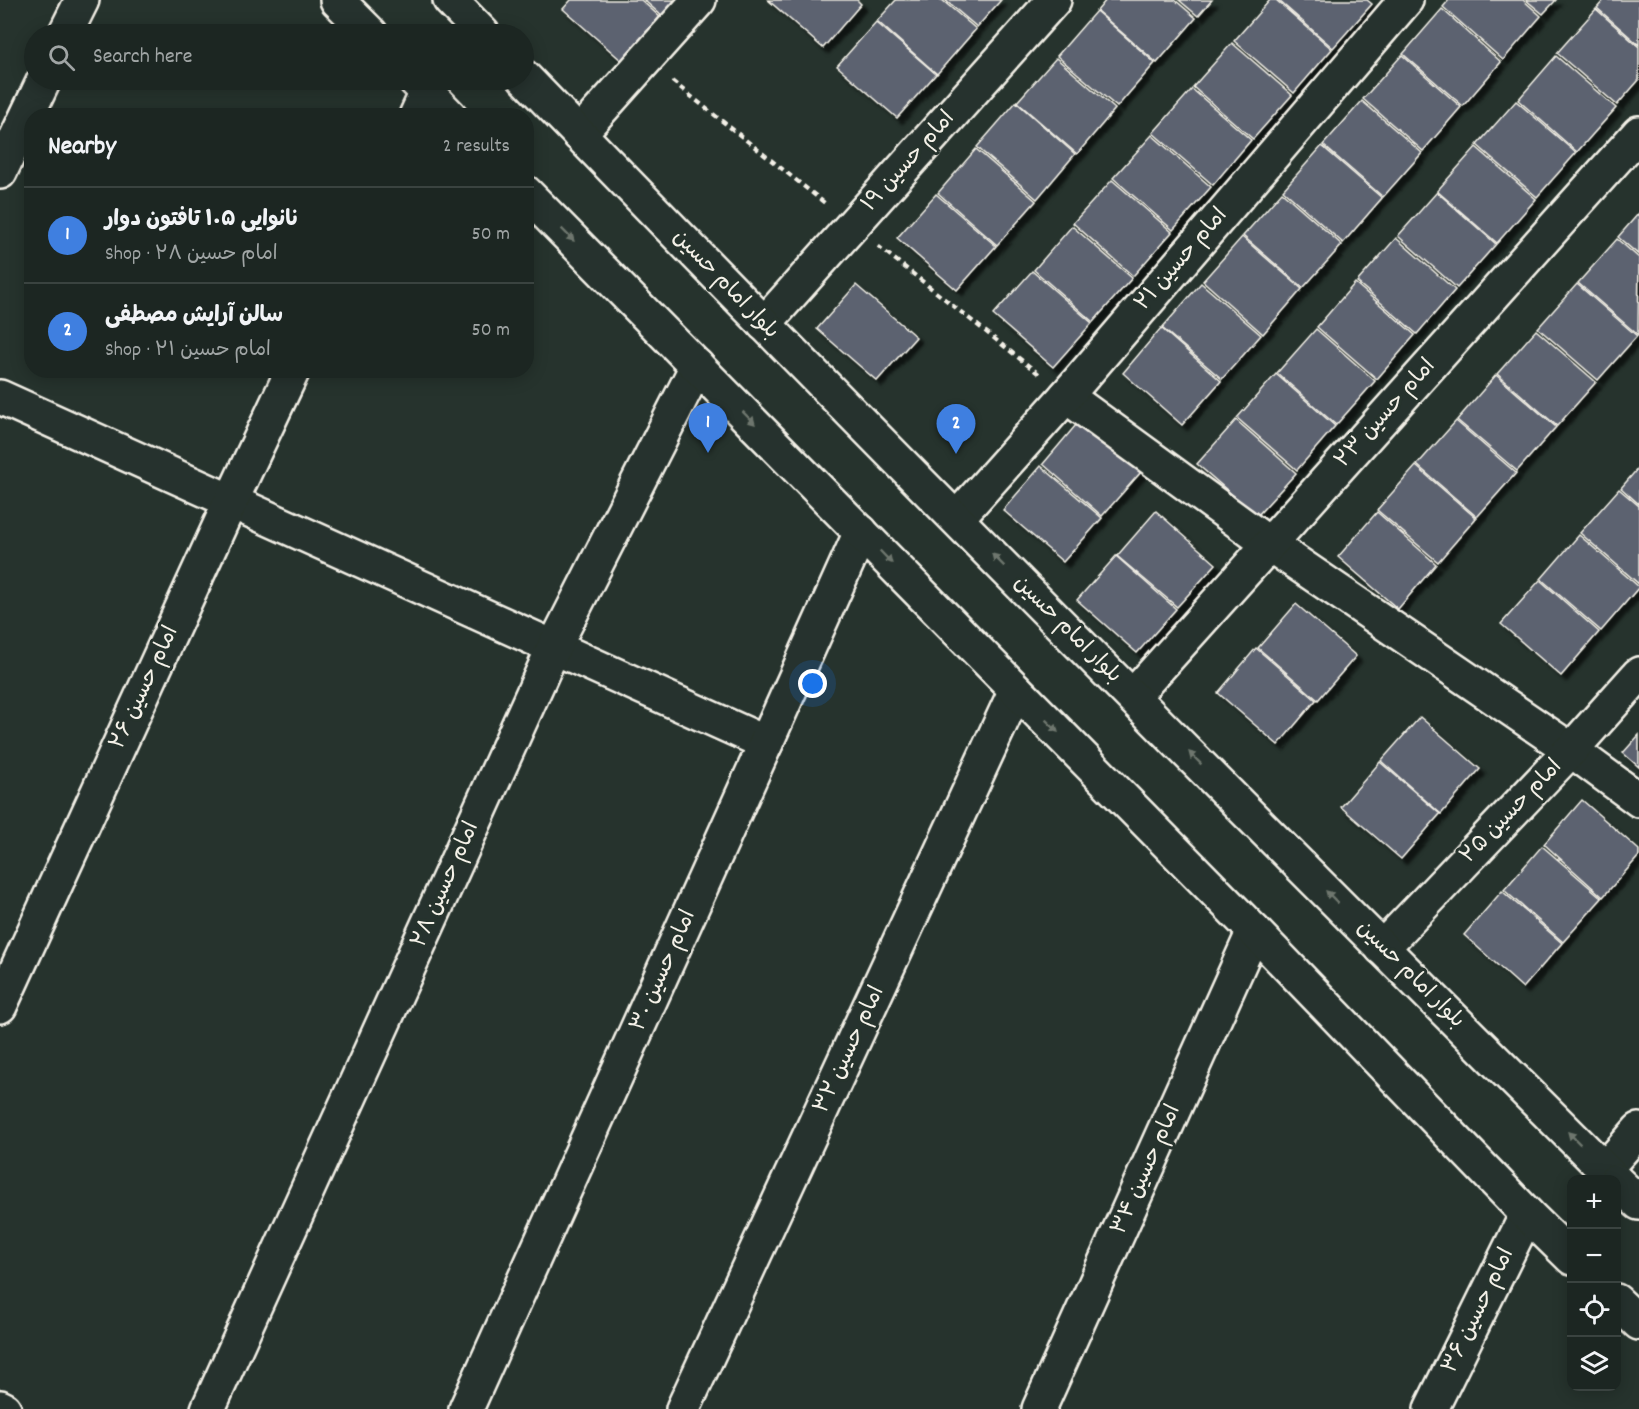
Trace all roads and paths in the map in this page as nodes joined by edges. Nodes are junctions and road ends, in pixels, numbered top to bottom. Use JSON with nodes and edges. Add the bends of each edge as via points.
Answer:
{"nodes":[{"id":1,"x":82,"y":0,"type":"edge"},
{"id":2,"x":337,"y":0,"type":"edge"},
{"id":3,"x":450,"y":0,"type":"edge"},
{"id":4,"x":699,"y":0,"type":"edge"},
{"id":5,"x":1054,"y":0,"type":"edge"},
{"id":6,"x":1406,"y":0,"type":"edge"},
{"id":7,"x":70,"y":24,"type":"edge"},
{"id":8,"x":361,"y":24,"type":"edge"},
{"id":9,"x":473,"y":24,"type":"edge"},
{"id":10,"x":534,"y":87,"type":"edge"},
{"id":11,"x":39,"y":90,"type":"edge"},
{"id":12,"x":420,"y":96,"type":"edge"},
{"id":13,"x":31,"y":108,"type":"edge"},
{"id":14,"x":438,"y":108,"type":"edge"},
{"id":15,"x":24,"y":122,"type":"edge"},
{"id":16,"x":1639,"y":133,"type":"edge"},
{"id":17,"x":579,"y":134,"type":"junction"},
{"id":18,"x":0,"y":172,"type":"edge"},
{"id":19,"x":534,"y":201,"type":"edge"},
{"id":20,"x":764,"y":324,"type":"junction"},
{"id":21,"x":697,"y":366,"type":"junction"},
{"id":22,"x":289,"y":378,"type":"edge"},
{"id":23,"x":1066,"y":396,"type":"junction"},
{"id":24,"x":0,"y":397,"type":"edge"},
{"id":25,"x":231,"y":501,"type":"junction"},
{"id":26,"x":957,"y":518,"type":"junction"},
{"id":27,"x":861,"y":532,"type":"junction"},
{"id":28,"x":1269,"y":544,"type":"junction"},
{"id":29,"x":554,"y":647,"type":"junction"},
{"id":30,"x":1639,"y":674,"type":"edge"},
{"id":31,"x":1016,"y":690,"type":"junction"},
{"id":32,"x":1133,"y":696,"type":"junction"},
{"id":33,"x":766,"y":743,"type":"junction"},
{"id":34,"x":1571,"y":750,"type":"junction"},
{"id":35,"x":1639,"y":800,"type":"edge"},
{"id":36,"x":1254,"y":931,"type":"junction"},
{"id":37,"x":1382,"y":948,"type":"junction"},
{"id":38,"x":0,"y":1006,"type":"edge"},
{"id":39,"x":1639,"y":1130,"type":"edge"},
{"id":40,"x":1611,"y":1175,"type":"edge"},
{"id":41,"x":1613,"y":1175,"type":"edge"},
{"id":42,"x":1621,"y":1185,"type":"edge"},
{"id":43,"x":1639,"y":1203,"type":"edge"},
{"id":44,"x":1527,"y":1214,"type":"junction"},
{"id":45,"x":1567,"y":1253,"type":"edge"},
{"id":46,"x":1621,"y":1305,"type":"edge"},
{"id":47,"x":1639,"y":1323,"type":"edge"},
{"id":48,"x":0,"y":1407,"type":"edge"},
{"id":49,"x":4,"y":1409,"type":"edge"},
{"id":50,"x":208,"y":1409,"type":"edge"},
{"id":51,"x":466,"y":1409,"type":"edge"},
{"id":52,"x":683,"y":1409,"type":"edge"},
{"id":53,"x":1040,"y":1409,"type":"edge"},
{"id":54,"x":1431,"y":1409,"type":"edge"}],
"edges":[{"from":1,"to":7,"type":"street"},
{"from":2,"to":8,"type":"street"},
{"from":3,"to":9,"type":"street"},
{"from":4,"to":17,"type":"street"},
{"from":5,"to":20,"type":"street","name":"امام حسین ۱۹"},
{"from":6,"to":23,"type":"street","name":"امام حسین ۲۱"},
{"from":10,"to":17,"type":"street","name":"بلوار امام حسین"},
{"from":11,"to":13,"type":"street"},
{"from":12,"to":14,"type":"street"},
{"from":15,"to":18,"type":"street"},
{"from":16,"to":28,"type":"street","name":"امام حسین ۲۳"},
{"from":17,"to":20,"type":"street","name":"بلوار امام حسین"},
{"from":19,"to":21,"type":"street","one_way":true},
{"from":20,"to":26,"type":"street","name":"بلوار امام حسین"},
{"from":21,"to":27,"type":"street","one_way":true},
{"from":21,"to":29,"type":"street","name":"امام حسین ۲۸"},
{"from":22,"to":25,"type":"street","name":"امام حسین ۲۶"},
{"from":23,"to":26,"type":"street","name":"امام حسین ۲۱"},
{"from":23,"to":28,"type":"street"},
{"from":24,"to":25,"type":"street"},
{"from":25,"to":29,"type":"street"},
{"from":25,"to":38,"type":"street","name":"امام حسین ۲۶"},
{"from":32,"to":26,"type":"street","name":"بلوار امام حسین","one_way":true},
{"from":27,"to":31,"type":"street","one_way":true},
{"from":27,"to":33,"type":"street","name":"امام حسین ۳۰"},
{"from":28,"to":32,"type":"street","name":"امام حسین ۲۳"},
{"from":28,"to":34,"type":"street"},
{"from":29,"to":33,"type":"street"},
{"from":29,"to":50,"type":"street","name":"امام حسین ۲۸"},
{"from":30,"to":34,"type":"street","name":"امام حسین ۲۵"},
{"from":31,"to":36,"type":"street","one_way":true},
{"from":31,"to":52,"type":"street","name":"امام حسین ۳۲"},
{"from":37,"to":32,"type":"street","name":"بلوار امام حسین","one_way":true},
{"from":33,"to":51,"type":"street","name":"امام حسین ۳۰"},
{"from":34,"to":35,"type":"street"},
{"from":34,"to":37,"type":"street","name":"امام حسین ۲۵"},
{"from":36,"to":44,"type":"street"},
{"from":36,"to":53,"type":"street","name":"امام حسین ۳۴"},
{"from":40,"to":37,"type":"street","name":"بلوار امام حسین","one_way":true},
{"from":39,"to":41,"type":"street"},
{"from":42,"to":43,"type":"street","name":"بلوار امام حسین"},
{"from":44,"to":45,"type":"street"},
{"from":44,"to":54,"type":"street","name":"امام حسین ۳۶"},
{"from":46,"to":47,"type":"street"},
{"from":48,"to":49,"type":"street"}]}
